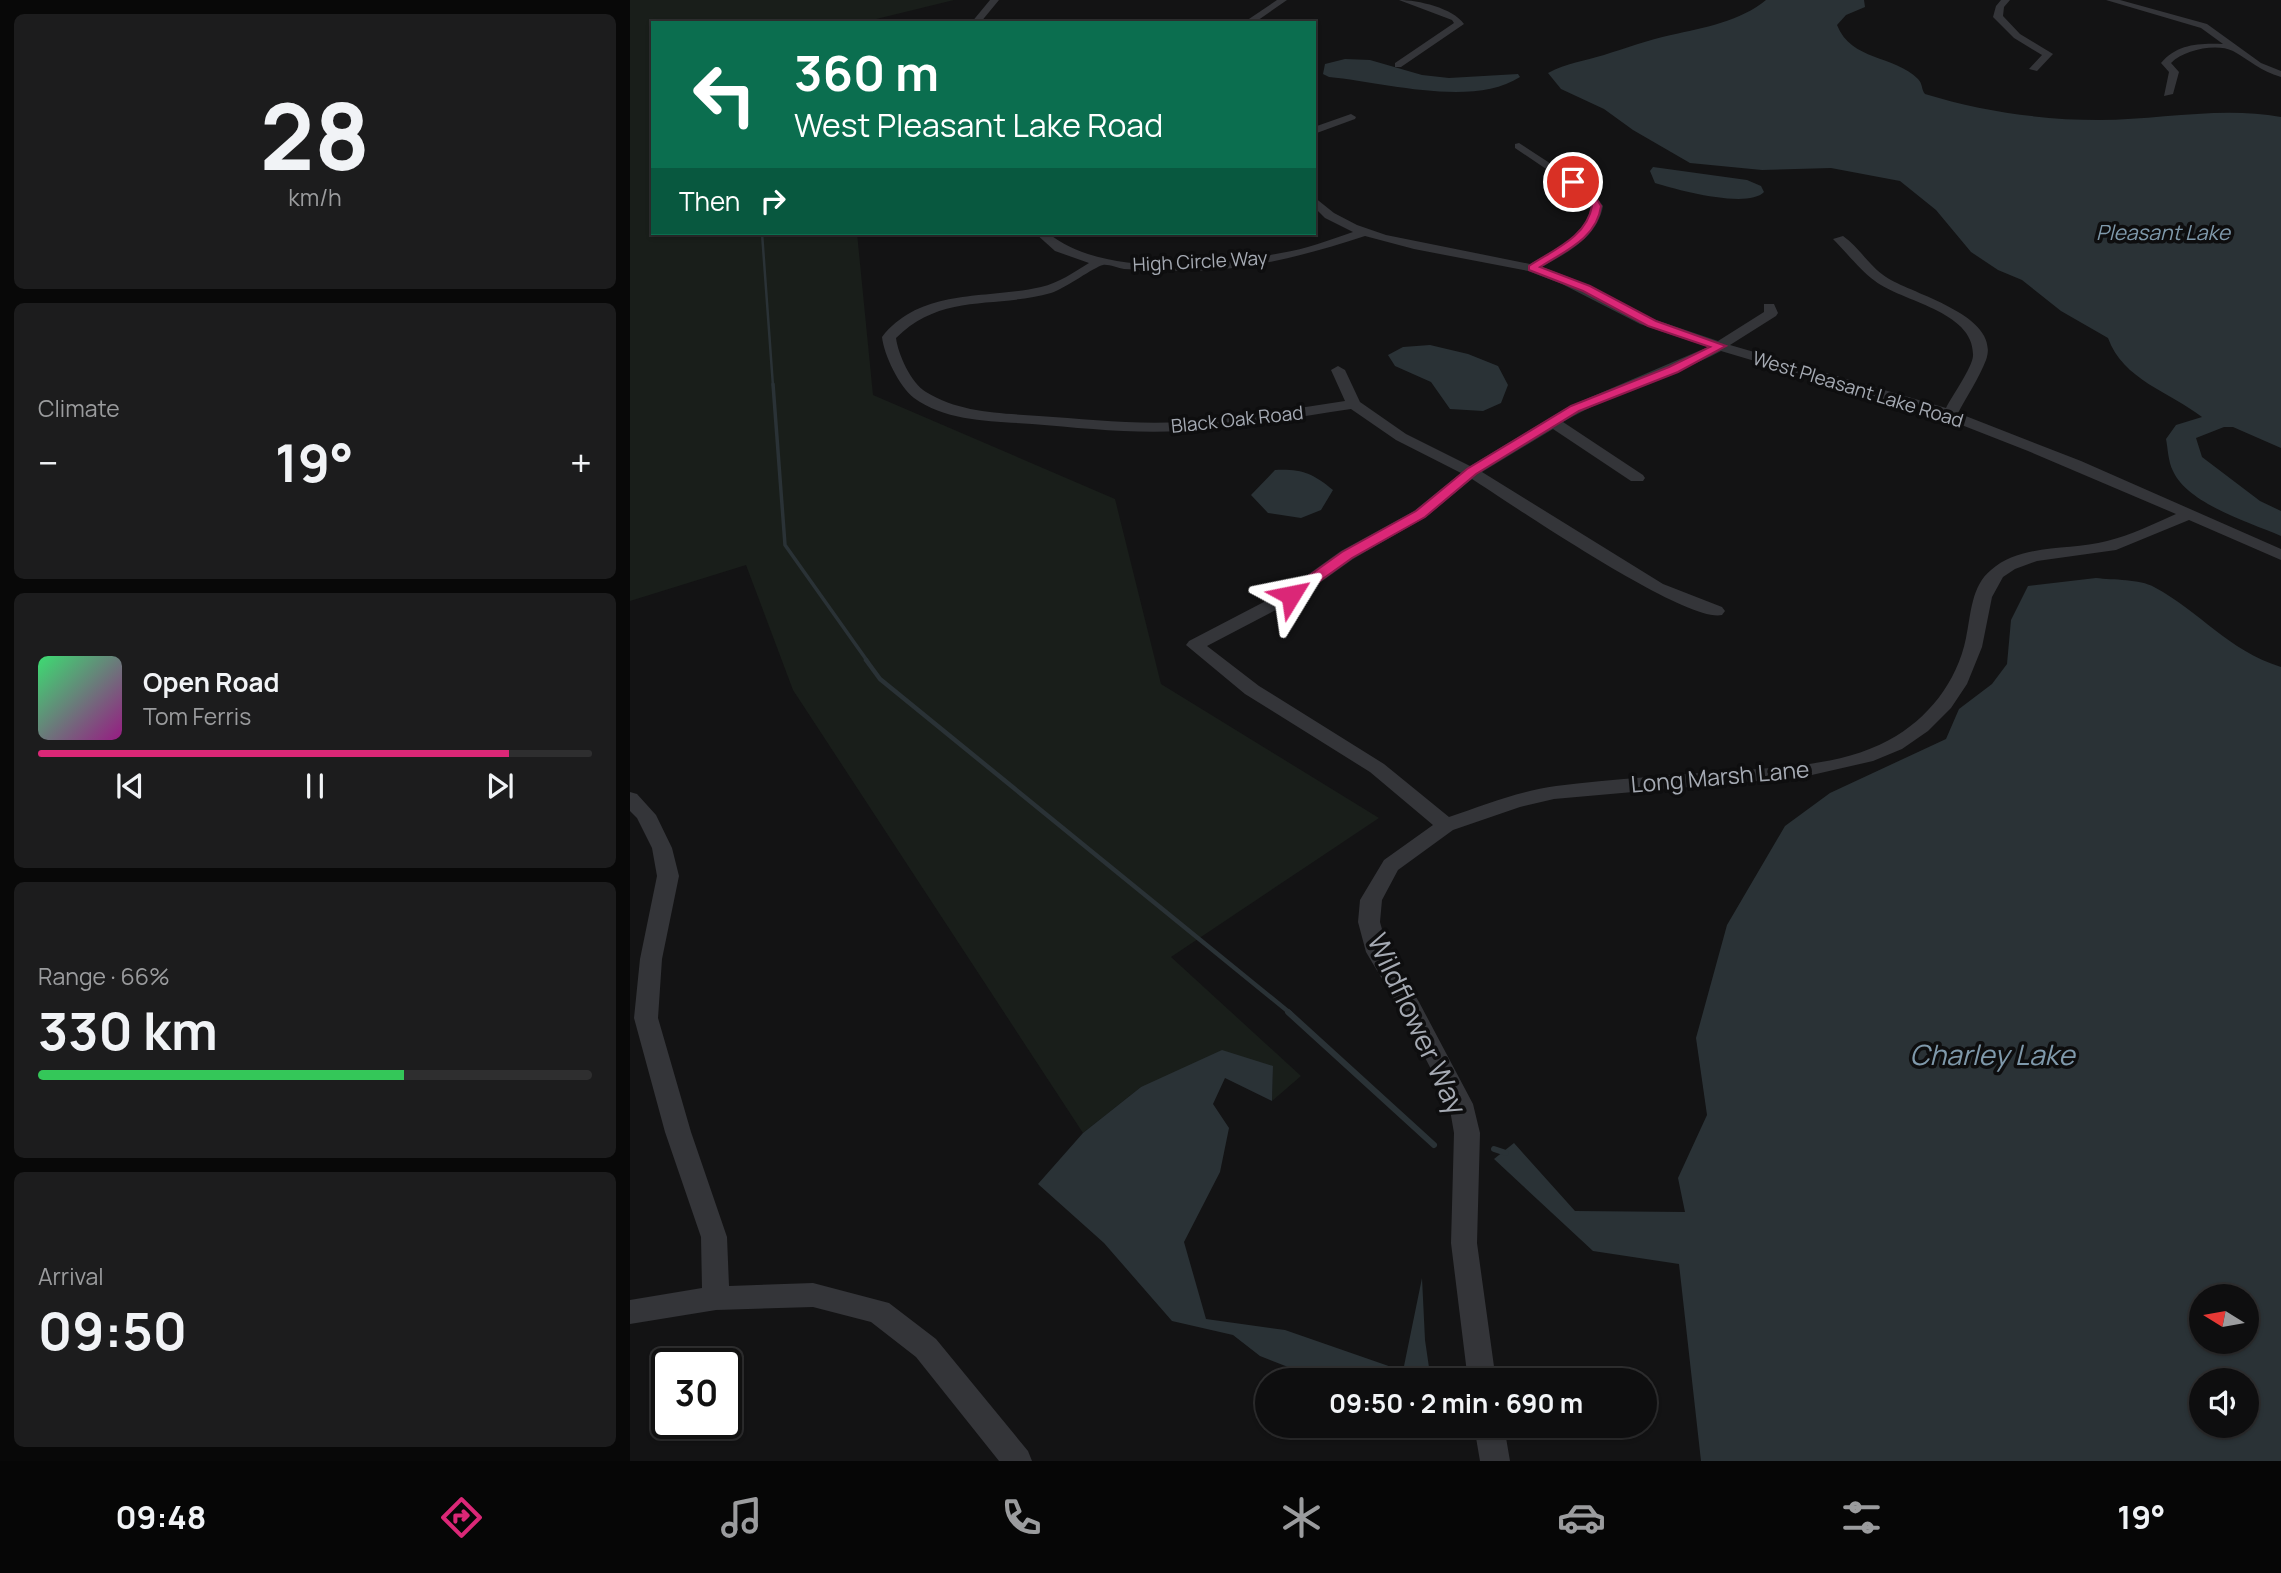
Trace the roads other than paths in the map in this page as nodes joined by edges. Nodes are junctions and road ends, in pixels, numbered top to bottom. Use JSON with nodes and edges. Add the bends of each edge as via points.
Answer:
{"nodes":[{"id":1,"x":995,"y":0,"type":"edge"},
{"id":2,"x":1283,"y":0,"type":"edge"},
{"id":3,"x":1403,"y":0,"type":"edge"},
{"id":4,"x":2006,"y":0,"type":"edge"},
{"id":5,"x":2110,"y":0,"type":"edge"},
{"id":6,"x":977,"y":21,"type":"edge"},
{"id":7,"x":1250,"y":21,"type":"edge"},
{"id":8,"x":2233,"y":47,"type":"junction"},
{"id":9,"x":1398,"y":65,"type":"dead end"},
{"id":10,"x":2034,"y":69,"type":"dead end"},
{"id":11,"x":2281,"y":74,"type":"edge"},
{"id":12,"x":2168,"y":94,"type":"dead end"},
{"id":13,"x":1351,"y":117,"type":"dead end"},
{"id":14,"x":1316,"y":130,"type":"edge"},
{"id":15,"x":1519,"y":146,"type":"dead end"},
{"id":16,"x":1316,"y":202,"type":"edge"},
{"id":17,"x":1364,"y":232,"type":"junction"},
{"id":18,"x":1043,"y":235,"type":"edge"},
{"id":19,"x":1839,"y":239,"type":"dead end"},
{"id":20,"x":1100,"y":262,"type":"junction"},
{"id":21,"x":1532,"y":268,"type":"junction"},
{"id":22,"x":1769,"y":307,"type":"dead end"},
{"id":23,"x":1720,"y":346,"type":"junction"},
{"id":24,"x":1338,"y":370,"type":"dead end"},
{"id":25,"x":1354,"y":404,"type":"junction"},
{"id":26,"x":1950,"y":414,"type":"junction"},
{"id":27,"x":1554,"y":423,"type":"junction"},
{"id":28,"x":1471,"y":472,"type":"junction"},
{"id":29,"x":1637,"y":478,"type":"dead end"},
{"id":30,"x":2189,"y":514,"type":"junction"},
{"id":31,"x":2281,"y":555,"type":"edge"},
{"id":32,"x":1716,"y":611,"type":"dead end"},
{"id":33,"x":630,"y":799,"type":"edge"},
{"id":34,"x":1446,"y":825,"type":"junction"},
{"id":35,"x":716,"y":1298,"type":"junction"},
{"id":36,"x":630,"y":1312,"type":"edge"},
{"id":37,"x":1480,"y":1368,"type":"edge"},
{"id":38,"x":1491,"y":1438,"type":"edge"},
{"id":39,"x":1017,"y":1461,"type":"edge"},
{"id":40,"x":1495,"y":1461,"type":"edge"}],
"edges":[{"from":1,"to":6,"type":"street"},
{"from":2,"to":7,"type":"street"},
{"from":3,"to":9,"type":"street","via":[[1459,22]]},
{"from":4,"to":10,"type":"street","via":[[1998,17],[2017,36],[2048,54]]},
{"from":5,"to":8,"type":"street","via":[[2195,23]]},
{"from":8,"to":11,"type":"street"},
{"from":8,"to":12,"type":"street","via":[[2175,52],[2166,62],[2174,72]]},
{"from":13,"to":14,"type":"street"},
{"from":15,"to":21,"type":"street","via":[[1587,192],[1597,206],[1587,232]]},
{"from":16,"to":17,"type":"street","name":"West Pleasant Lake Road","via":[[1330,216]]},
{"from":17,"to":20,"type":"street","name":"High Circle Way","via":[[1303,252],[1238,263],[1147,266]]},
{"from":17,"to":21,"type":"street","name":"West Pleasant Lake Road"},
{"from":18,"to":20,"type":"street","name":"High Circle Way","via":[[1060,250]]},
{"from":19,"to":26,"type":"street","via":[[1885,282],[1956,316],[1974,332],[1980,358]]},
{"from":20,"to":25,"type":"street","name":"Black Oak Road","via":[[1066,283],[1044,290],[948,302],[909,316],[889,337],[910,386],[929,401],[974,415],[1131,427],[1209,425]]},
{"from":21,"to":23,"type":"street","name":"West Pleasant Lake Road","via":[[1652,323]]},
{"from":22,"to":23,"type":"street","via":[[1771,313]]},
{"from":23,"to":26,"type":"street","name":"West Pleasant Lake Road"},
{"from":23,"to":27,"type":"street","via":[[1597,398]]},
{"from":24,"to":25,"type":"street"},
{"from":25,"to":28,"type":"street","via":[[1401,437]]},
{"from":26,"to":30,"type":"street","name":"West Pleasant Lake Road"},
{"from":27,"to":28,"type":"street"},
{"from":27,"to":29,"type":"street"},
{"from":28,"to":32,"type":"street","via":[[1657,588]]},
{"from":28,"to":34,"type":"street","via":[[1420,514],[1347,555],[1291,595],[1195,645],[1252,690],[1377,768]]},
{"from":30,"to":31,"type":"street","name":"West Pleasant Lake Road"},
{"from":30,"to":34,"type":"street","name":"Long Marsh Lane","via":[[2111,545],[2034,557],[1999,571],[1990,580],[1968,662],[1945,702],[1930,722],[1867,756],[1803,770],[1554,793]]},
{"from":33,"to":35,"type":"street","via":[[646,815],[662,848],[668,876],[651,959],[646,1018],[714,1237]]},
{"from":34,"to":37,"type":"street","name":"Wildflower Way","via":[[1391,866],[1371,900],[1369,922],[1377,952],[1461,1104],[1466,1133],[1464,1242]]},
{"from":35,"to":36,"type":"street"},
{"from":35,"to":39,"type":"street","via":[[813,1296],[879,1312],[926,1348]]},
{"from":38,"to":40,"type":"street"}]}
